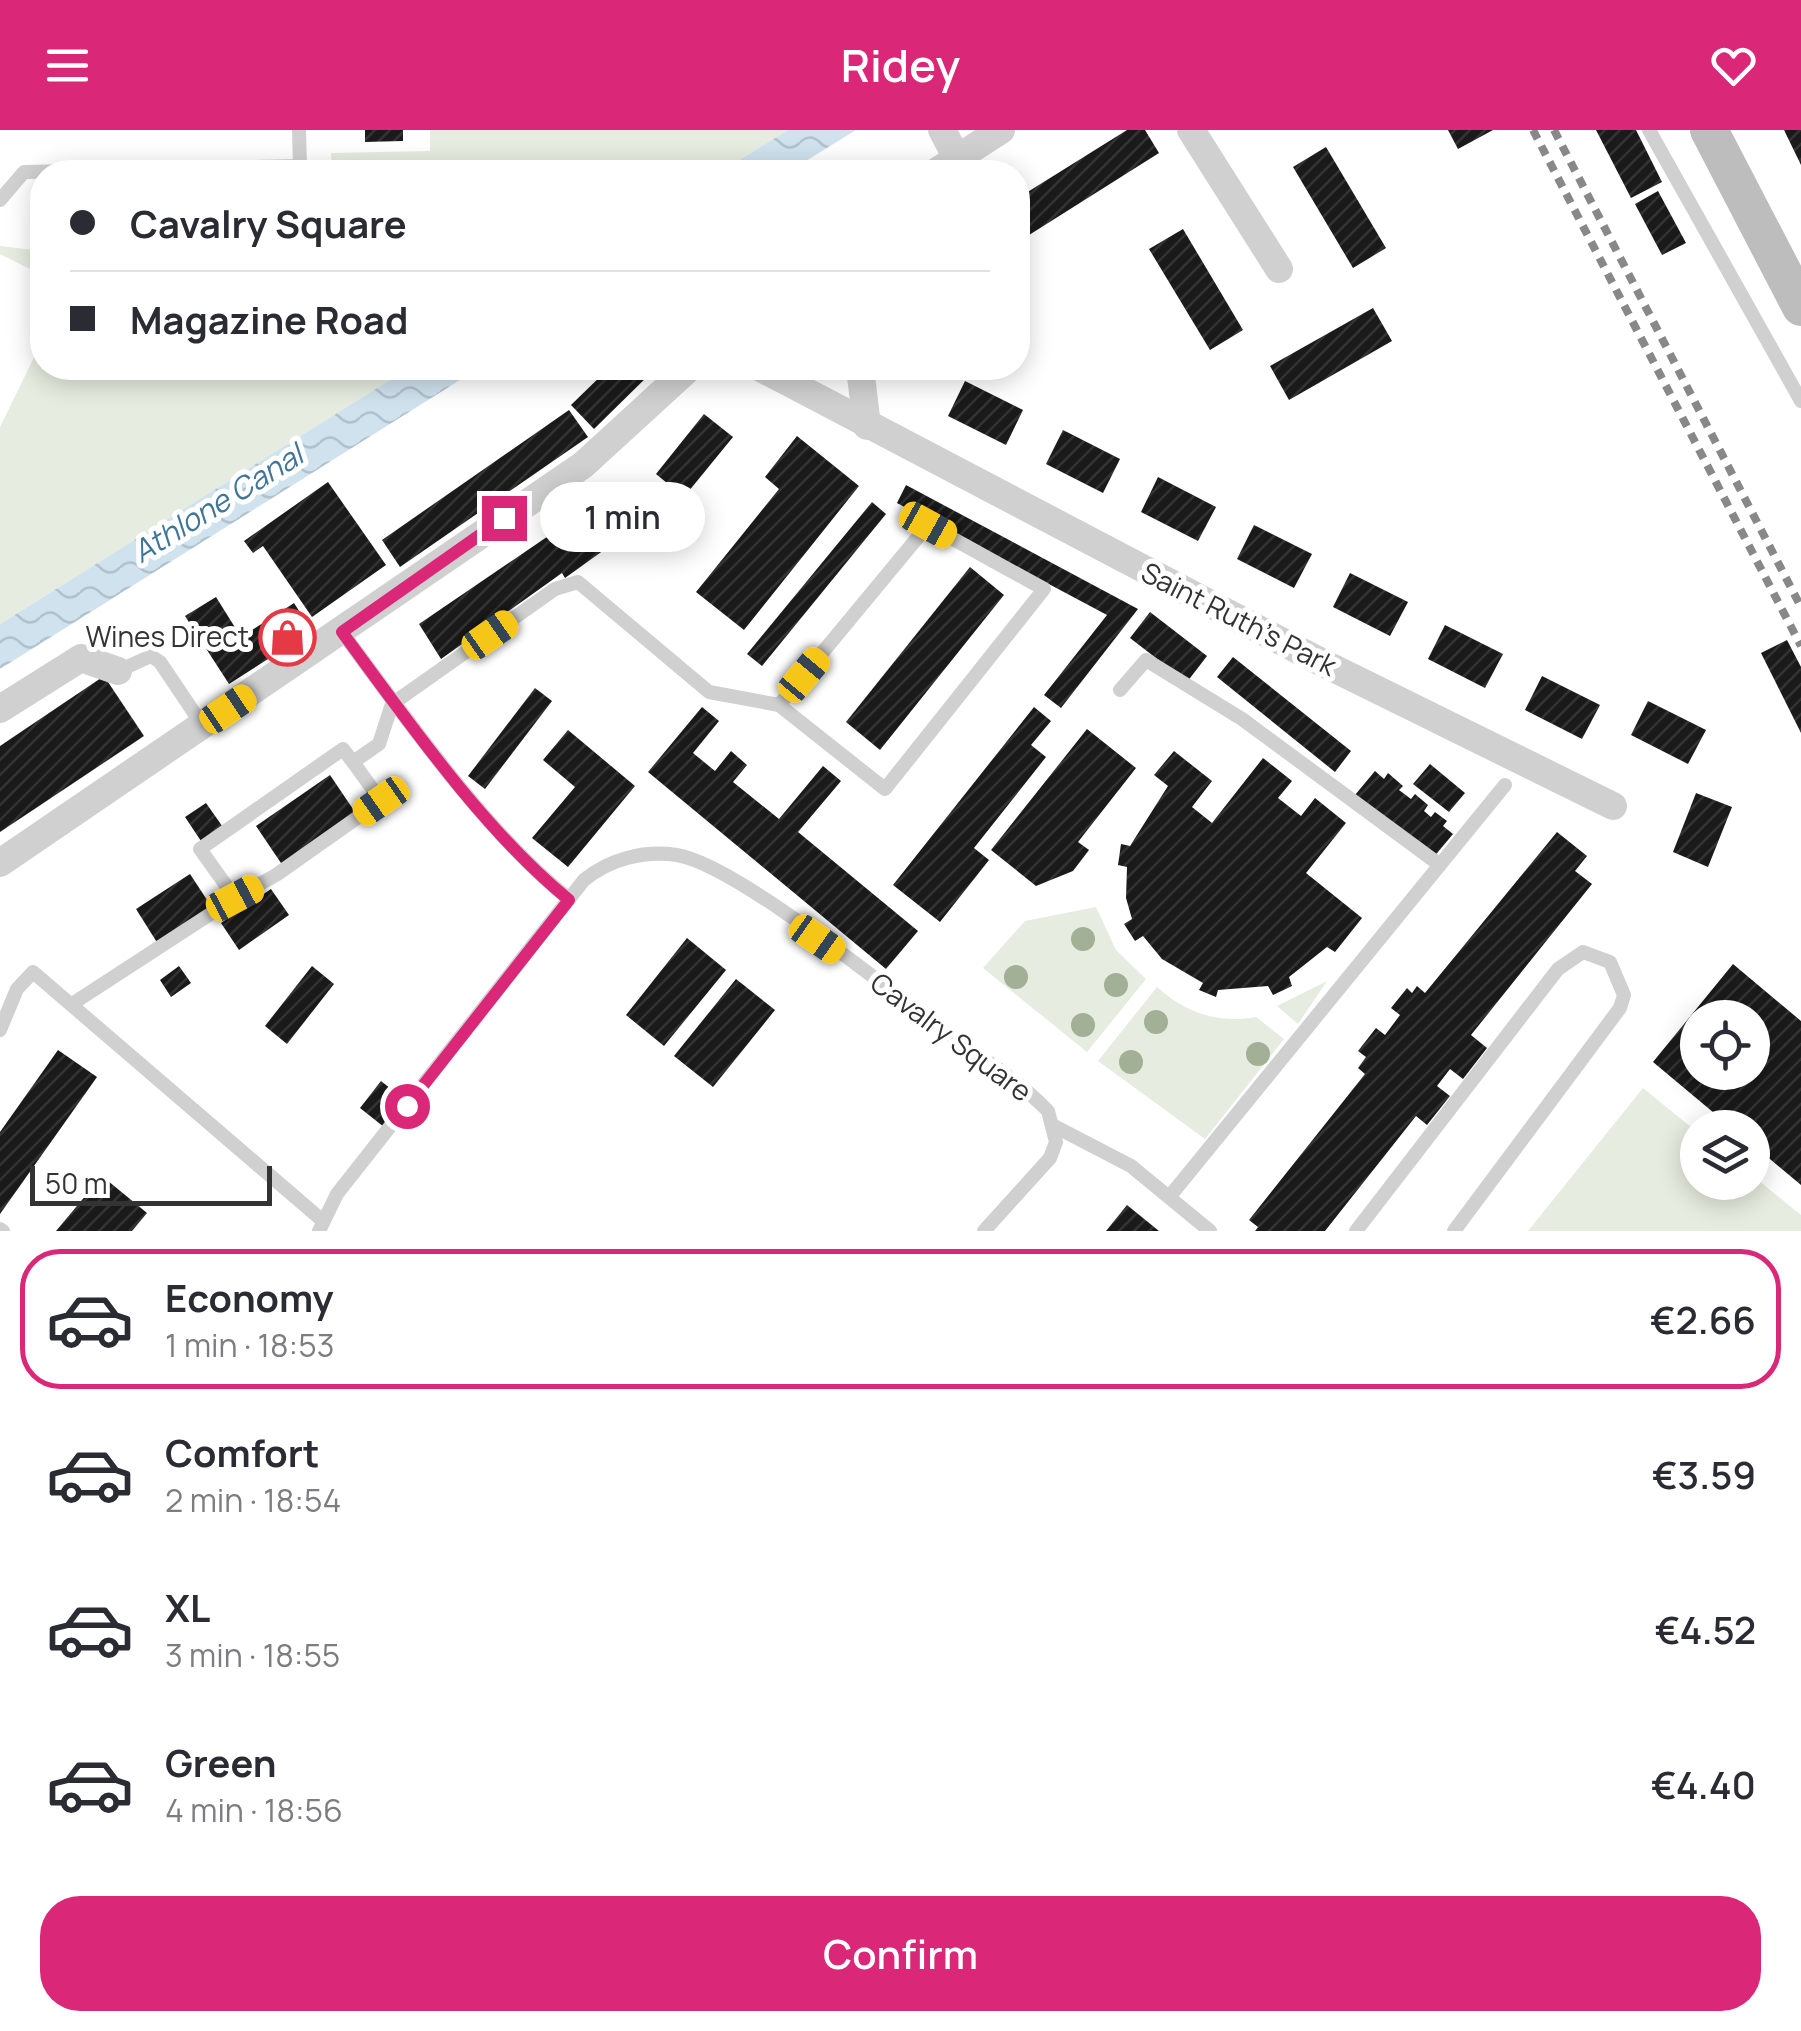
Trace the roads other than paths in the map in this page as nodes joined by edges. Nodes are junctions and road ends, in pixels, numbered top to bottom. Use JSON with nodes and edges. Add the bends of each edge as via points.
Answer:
{"nodes":[{"id":1,"x":299,"y":130,"type":"edge"},
{"id":2,"x":942,"y":130,"type":"edge"},
{"id":3,"x":1000,"y":130,"type":"edge"},
{"id":4,"x":1191,"y":130,"type":"edge"},
{"id":5,"x":1649,"y":130,"type":"edge"},
{"id":6,"x":1709,"y":130,"type":"edge"},
{"id":7,"x":300,"y":160,"type":"edge"},
{"id":8,"x":946,"y":160,"type":"edge"},
{"id":9,"x":955,"y":160,"type":"edge"},
{"id":10,"x":30,"y":172,"type":"edge"},
{"id":11,"x":0,"y":200,"type":"edge"},
{"id":12,"x":1280,"y":269,"type":"dead end"},
{"id":13,"x":1801,"y":307,"type":"edge"},
{"id":14,"x":676,"y":380,"type":"edge"},
{"id":15,"x":783,"y":380,"type":"edge"},
{"id":16,"x":861,"y":380,"type":"edge"},
{"id":17,"x":1801,"y":402,"type":"edge"},
{"id":18,"x":867,"y":426,"type":"junction"},
{"id":19,"x":342,"y":632,"type":"junction"},
{"id":20,"x":118,"y":671,"type":"joint"},
{"id":21,"x":1120,"y":690,"type":"dead end"},
{"id":22,"x":392,"y":704,"type":"junction"},
{"id":23,"x":779,"y":705,"type":"junction"},
{"id":24,"x":0,"y":708,"type":"edge"},
{"id":25,"x":203,"y":726,"type":"junction"},
{"id":26,"x":353,"y":762,"type":"junction"},
{"id":27,"x":1505,"y":785,"type":"dead end"},
{"id":28,"x":1613,"y":806,"type":"dead end"},
{"id":29,"x":0,"y":863,"type":"edge"},
{"id":30,"x":1440,"y":865,"type":"junction"},
{"id":31,"x":235,"y":898,"type":"junction"},
{"id":32,"x":569,"y":900,"type":"junction"},
{"id":33,"x":72,"y":1004,"type":"junction"},
{"id":34,"x":0,"y":1030,"type":"edge"},
{"id":35,"x":1054,"y":1126,"type":"junction"},
{"id":36,"x":1170,"y":1196,"type":"junction"},
{"id":37,"x":321,"y":1226,"type":"edge"},
{"id":38,"x":984,"y":1231,"type":"edge"},
{"id":39,"x":1210,"y":1231,"type":"edge"},
{"id":40,"x":1356,"y":1231,"type":"edge"},
{"id":41,"x":1454,"y":1231,"type":"edge"}],
"edges":[{"from":1,"to":7,"type":"lane"},
{"from":2,"to":8,"type":"street"},
{"from":3,"to":9,"type":"street"},
{"from":4,"to":12,"type":"street"},
{"from":5,"to":17,"type":"lane"},
{"from":6,"to":13,"type":"main road"},
{"from":10,"to":11,"type":"lane"},
{"from":14,"to":19,"type":"street","via":[[582,465]]},
{"from":15,"to":18,"type":"street","name":"Saint Ruth's Park"},
{"from":16,"to":18,"type":"street"},
{"from":18,"to":28,"type":"street","name":"Saint Ruth's Park"},
{"from":19,"to":22,"type":"lane"},
{"from":19,"to":25,"type":"street"},
{"from":20,"to":24,"type":"street","via":[[81,658]]},
{"from":20,"to":25,"type":"lane","via":[[150,656],[160,662]]},
{"from":21,"to":30,"type":"lane","via":[[1146,660],[1242,719]]},
{"from":22,"to":23,"type":"lane","via":[[555,589],[578,582],[709,692]]},
{"from":22,"to":26,"type":"lane","via":[[379,744]]},
{"from":22,"to":32,"type":"lane","via":[[536,872]]},
{"from":23,"to":23,"type":"lane","via":[[928,525],[1044,589],[885,789]]},
{"from":25,"to":29,"type":"street"},
{"from":26,"to":31,"type":"lane","via":[[381,801]]},
{"from":26,"to":31,"type":"lane","via":[[343,749],[200,849]]},
{"from":27,"to":30,"type":"lane"},
{"from":30,"to":36,"type":"lane"},
{"from":31,"to":33,"type":"lane"},
{"from":32,"to":35,"type":"lane","name":"Cavalry Square","via":[[600,868],[622,859],[650,854],[698,861],[742,885],[1020,1086]]},
{"from":32,"to":37,"type":"lane","name":"Cavalry Square","via":[[337,1194]]},
{"from":33,"to":34,"type":"lane","via":[[33,972],[17,989]]},
{"from":33,"to":37,"type":"lane"},
{"from":35,"to":36,"type":"lane","via":[[1131,1166]]},
{"from":35,"to":38,"type":"lane","name":"Cavalry Square","via":[[1050,1158]]},
{"from":36,"to":39,"type":"lane"},
{"from":40,"to":41,"type":"lane","via":[[1558,969],[1583,952],[1610,962],[1624,995],[1620,1008]]}]}
